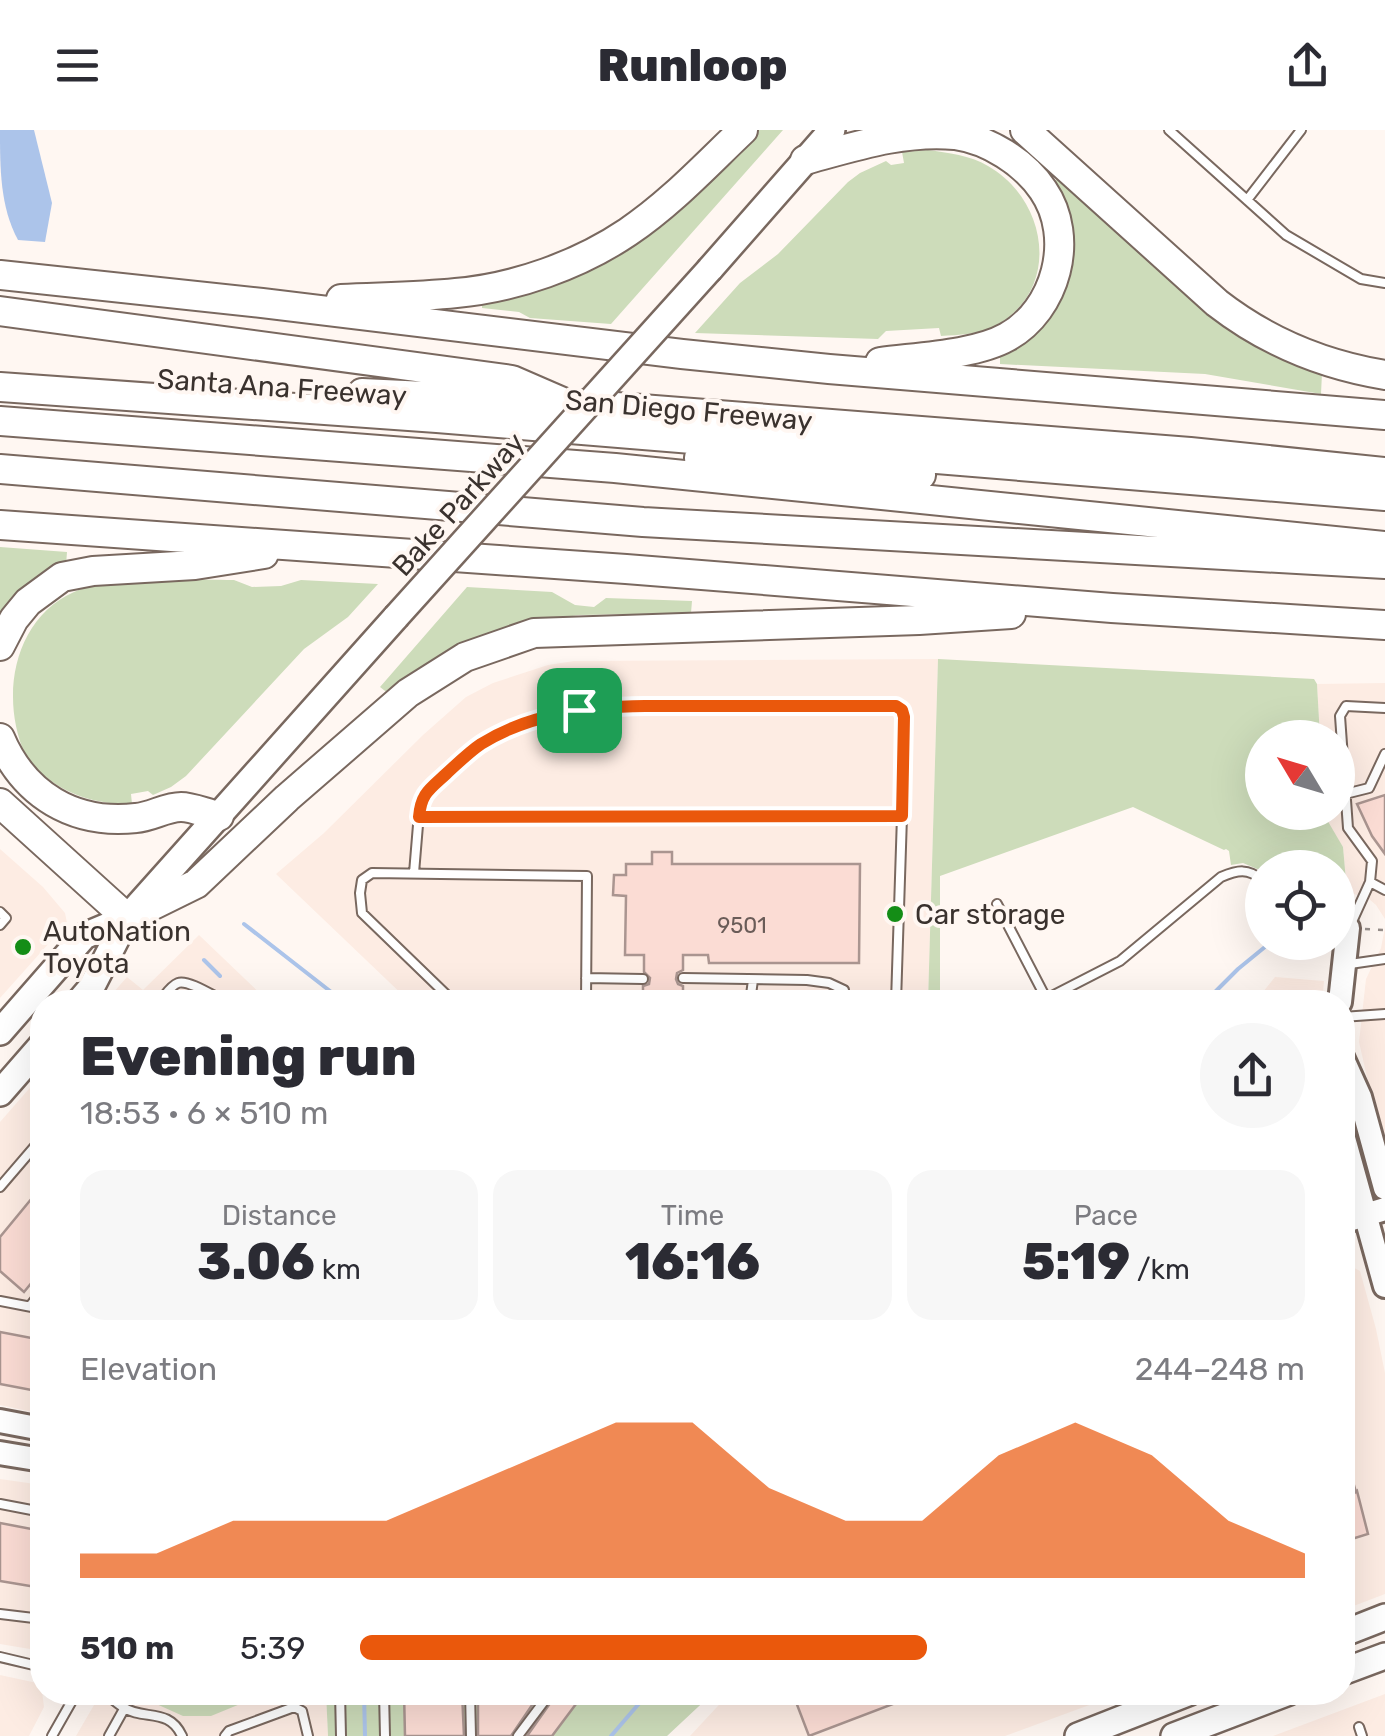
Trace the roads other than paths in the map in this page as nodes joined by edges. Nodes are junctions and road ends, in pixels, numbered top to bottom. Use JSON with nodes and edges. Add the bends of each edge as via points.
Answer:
{"nodes":[{"id":1,"x":743,"y":130,"type":"edge"},
{"id":2,"x":832,"y":130,"type":"edge"},
{"id":3,"x":1025,"y":130,"type":"edge"},
{"id":4,"x":1170,"y":130,"type":"edge"},
{"id":5,"x":1301,"y":130,"type":"edge"},
{"id":6,"x":805,"y":160,"type":"junction"},
{"id":7,"x":1247,"y":200,"type":"junction"},
{"id":8,"x":0,"y":275,"type":"edge"},
{"id":9,"x":1385,"y":283,"type":"edge"},
{"id":10,"x":262,"y":303,"type":"junction"},
{"id":11,"x":0,"y":311,"type":"edge"},
{"id":12,"x":0,"y":368,"type":"edge"},
{"id":13,"x":829,"y":369,"type":"junction"},
{"id":14,"x":1385,"y":375,"type":"edge"},
{"id":15,"x":0,"y":387,"type":"edge"},
{"id":16,"x":565,"y":403,"type":"junction"},
{"id":17,"x":0,"y":404,"type":"edge"},
{"id":18,"x":1385,"y":415,"type":"edge"},
{"id":19,"x":0,"y":421,"type":"edge"},
{"id":20,"x":254,"y":433,"type":"junction"},
{"id":21,"x":0,"y":469,"type":"edge"},
{"id":22,"x":1385,"y":472,"type":"edge"},
{"id":23,"x":1385,"y":496,"type":"edge"},
{"id":24,"x":1385,"y":509,"type":"edge"},
{"id":25,"x":0,"y":525,"type":"edge"},
{"id":26,"x":314,"y":546,"type":"junction"},
{"id":27,"x":1385,"y":546,"type":"edge"},
{"id":28,"x":1385,"y":564,"type":"edge"},
{"id":29,"x":1112,"y":608,"type":"junction"},
{"id":30,"x":1385,"y":625,"type":"edge"},
{"id":31,"x":0,"y":646,"type":"edge"},
{"id":32,"x":1385,"y":708,"type":"edge"},
{"id":33,"x":1340,"y":720,"type":"edge"},
{"id":34,"x":0,"y":738,"type":"edge"},
{"id":35,"x":1385,"y":754,"type":"edge"},
{"id":36,"x":1355,"y":792,"type":"edge"},
{"id":37,"x":0,"y":803,"type":"edge"},
{"id":38,"x":218,"y":816,"type":"junction"},
{"id":39,"x":902,"y":816,"type":"junction"},
{"id":40,"x":419,"y":817,"type":"junction"},
{"id":41,"x":1349,"y":830,"type":"edge"},
{"id":42,"x":1245,"y":870,"type":"edge"},
{"id":43,"x":414,"y":873,"type":"junction"},
{"id":44,"x":1370,"y":882,"type":"junction"},
{"id":45,"x":1385,"y":890,"type":"edge"},
{"id":46,"x":996,"y":904,"type":"dead end"},
{"id":47,"x":1355,"y":908,"type":"edge"},
{"id":48,"x":0,"y":912,"type":"edge"},
{"id":49,"x":128,"y":918,"type":"junction"},
{"id":50,"x":0,"y":926,"type":"edge"},
{"id":51,"x":1385,"y":959,"type":"edge"},
{"id":52,"x":1344,"y":960,"type":"edge"},
{"id":53,"x":1344,"y":965,"type":"junction"},
{"id":54,"x":586,"y":978,"type":"junction"},
{"id":55,"x":683,"y":978,"type":"dead end"},
{"id":56,"x":644,"y":979,"type":"dead end"},
{"id":57,"x":753,"y":980,"type":"junction"},
{"id":58,"x":37,"y":990,"type":"edge"},
{"id":59,"x":90,"y":990,"type":"edge"},
{"id":60,"x":170,"y":990,"type":"edge"},
{"id":61,"x":203,"y":990,"type":"edge"},
{"id":62,"x":442,"y":990,"type":"edge"},
{"id":63,"x":586,"y":990,"type":"edge"},
{"id":64,"x":752,"y":990,"type":"edge"},
{"id":65,"x":844,"y":990,"type":"edge"},
{"id":66,"x":896,"y":990,"type":"edge"},
{"id":67,"x":1041,"y":990,"type":"edge"},
{"id":68,"x":1067,"y":990,"type":"edge"},
{"id":69,"x":1341,"y":990,"type":"edge"},
{"id":70,"x":30,"y":998,"type":"edge"},
{"id":71,"x":1385,"y":1014,"type":"edge"},
{"id":72,"x":1355,"y":1016,"type":"edge"},
{"id":73,"x":0,"y":1032,"type":"edge"},
{"id":74,"x":30,"y":1058,"type":"edge"},
{"id":75,"x":1355,"y":1086,"type":"edge"},
{"id":76,"x":0,"y":1092,"type":"edge"},
{"id":77,"x":30,"y":1152,"type":"edge"},
{"id":78,"x":1355,"y":1164,"type":"edge"},
{"id":79,"x":0,"y":1187,"type":"edge"},
{"id":80,"x":1385,"y":1188,"type":"edge"},
{"id":81,"x":1375,"y":1212,"type":"edge"},
{"id":82,"x":1385,"y":1286,"type":"edge"},
{"id":83,"x":0,"y":1301,"type":"edge"},
{"id":84,"x":30,"y":1306,"type":"edge"},
{"id":85,"x":0,"y":1421,"type":"edge"},
{"id":86,"x":30,"y":1427,"type":"edge"},
{"id":87,"x":0,"y":1453,"type":"edge"},
{"id":88,"x":30,"y":1458,"type":"edge"},
{"id":89,"x":0,"y":1504,"type":"edge"},
{"id":90,"x":30,"y":1510,"type":"edge"},
{"id":91,"x":0,"y":1614,"type":"edge"},
{"id":92,"x":1385,"y":1617,"type":"edge"},
{"id":93,"x":30,"y":1618,"type":"edge"},
{"id":94,"x":1355,"y":1629,"type":"edge"},
{"id":95,"x":0,"y":1656,"type":"edge"},
{"id":96,"x":1385,"y":1656,"type":"edge"},
{"id":97,"x":30,"y":1665,"type":"edge"},
{"id":98,"x":1355,"y":1667,"type":"edge"},
{"id":99,"x":69,"y":1705,"type":"edge"},
{"id":100,"x":340,"y":1705,"type":"edge"},
{"id":101,"x":385,"y":1705,"type":"edge"},
{"id":102,"x":471,"y":1705,"type":"edge"},
{"id":103,"x":542,"y":1705,"type":"edge"},
{"id":104,"x":1157,"y":1705,"type":"edge"},
{"id":105,"x":1255,"y":1705,"type":"edge"},
{"id":106,"x":122,"y":1706,"type":"joint"},
{"id":107,"x":52,"y":1736,"type":"edge"},
{"id":108,"x":110,"y":1736,"type":"edge"},
{"id":109,"x":182,"y":1736,"type":"edge"},
{"id":110,"x":225,"y":1736,"type":"edge"},
{"id":111,"x":308,"y":1736,"type":"edge"},
{"id":112,"x":341,"y":1736,"type":"edge"},
{"id":113,"x":386,"y":1736,"type":"edge"},
{"id":114,"x":472,"y":1736,"type":"edge"},
{"id":115,"x":518,"y":1736,"type":"edge"},
{"id":116,"x":1078,"y":1736,"type":"edge"},
{"id":117,"x":1174,"y":1736,"type":"edge"}],
"edges":[{"from":1,"to":10,"type":"highway","via":[[627,233],[553,269],[459,293]]},
{"from":2,"to":6,"type":"main road","name":"Bake Parkway"},
{"from":3,"to":14,"type":"highway","via":[[1241,322],[1327,363]]},
{"from":4,"to":7,"type":"lane"},
{"from":5,"to":7,"type":"lane"},
{"from":6,"to":13,"type":"highway","via":[[896,136],[958,135],[995,149],[1030,175],[1053,210],[1057,233],[1059,256],[1046,296],[1008,336],[974,348]]},
{"from":6,"to":38,"type":"main road","name":"Bake Parkway","bridge":true},
{"from":7,"to":9,"type":"lane","via":[[1286,235],[1361,279]]},
{"from":8,"to":10,"type":"highway"},
{"from":10,"to":13,"type":"highway"},
{"from":11,"to":16,"type":"highway","name":"San Diego Freeway","via":[[512,380]]},
{"from":12,"to":16,"type":"highway","name":"Santa Ana Freeway"},
{"from":13,"to":18,"type":"highway"},
{"from":15,"to":23,"type":"highway"},
{"from":16,"to":22,"type":"highway","name":"San Diego Freeway"},
{"from":17,"to":20,"type":"highway"},
{"from":19,"to":20,"type":"highway"},
{"from":20,"to":24,"type":"highway"},
{"from":20,"to":27,"type":"highway"},
{"from":21,"to":28,"type":"highway","via":[[643,522]]},
{"from":25,"to":26,"type":"highway"},
{"from":26,"to":29,"type":"highway"},
{"from":26,"to":31,"type":"highway","via":[[62,576],[28,602]]},
{"from":29,"to":30,"type":"highway"},
{"from":29,"to":49,"type":"highway","via":[[534,633],[501,642],[465,656],[408,693],[196,884]]},
{"from":32,"to":33,"type":"lane","via":[[1346,706]]},
{"from":34,"to":38,"type":"highway","via":[[25,780],[70,810],[114,820],[180,807]]},
{"from":35,"to":36,"type":"lane","via":[[1369,788]]},
{"from":37,"to":49,"type":"highway"},
{"from":38,"to":49,"type":"main road","name":"Bake Parkway"},
{"from":39,"to":40,"type":"lane"},
{"from":39,"to":40,"type":"lane","via":[[904,717],[896,706],[645,706],[579,710],[480,744],[425,794]]},
{"from":39,"to":66,"type":"lane"},
{"from":40,"to":43,"type":"lane"},
{"from":41,"to":44,"type":"lane","via":[[1372,862]]},
{"from":42,"to":68,"type":"lane","via":[[1222,877],[1120,961]]},
{"from":43,"to":54,"type":"lane","via":[[587,876]]},
{"from":43,"to":62,"type":"lane","via":[[372,873],[362,880],[362,913]]},
{"from":44,"to":45,"type":"lane"},
{"from":44,"to":47,"type":"lane"},
{"from":46,"to":67,"type":"lane"},
{"from":48,"to":50,"type":"lane","via":[[6,918]]},
{"from":49,"to":58,"type":"main road","name":"Bake Parkway","via":[[84,936]]},
{"from":49,"to":59,"type":"main road","name":"Bake Parkway"},
{"from":51,"to":53,"type":"lane"},
{"from":52,"to":53,"type":"street"},
{"from":53,"to":69,"type":"street"},
{"from":54,"to":56,"type":"lane"},
{"from":54,"to":63,"type":"lane"},
{"from":55,"to":57,"type":"lane"},
{"from":57,"to":64,"type":"lane"},
{"from":57,"to":65,"type":"lane","via":[[807,980]]},
{"from":60,"to":61,"type":"lane","via":[[180,982]]},
{"from":70,"to":73,"type":"main road","name":"Bake Parkway"},
{"from":71,"to":72,"type":"lane"},
{"from":74,"to":76,"type":"main road"},
{"from":75,"to":80,"type":"street"},
{"from":77,"to":79,"type":"lane"},
{"from":78,"to":81,"type":"street"},
{"from":81,"to":82,"type":"street"},
{"from":83,"to":84,"type":"lane"},
{"from":85,"to":86,"type":"street"},
{"from":87,"to":88,"type":"street"},
{"from":89,"to":90,"type":"lane"},
{"from":91,"to":93,"type":"lane"},
{"from":92,"to":94,"type":"main road"},
{"from":95,"to":97,"type":"lane"},
{"from":96,"to":98,"type":"main road"},
{"from":99,"to":107,"type":"lane"},
{"from":100,"to":112,"type":"lane"},
{"from":101,"to":113,"type":"lane"},
{"from":102,"to":114,"type":"lane"},
{"from":103,"to":115,"type":"lane"},
{"from":104,"to":116,"type":"main road"},
{"from":105,"to":117,"type":"main road"},
{"from":106,"to":108,"type":"lane"},
{"from":106,"to":109,"type":"lane","via":[[168,1719]]},
{"from":110,"to":111,"type":"lane","via":[[294,1707],[302,1711]]}]}
